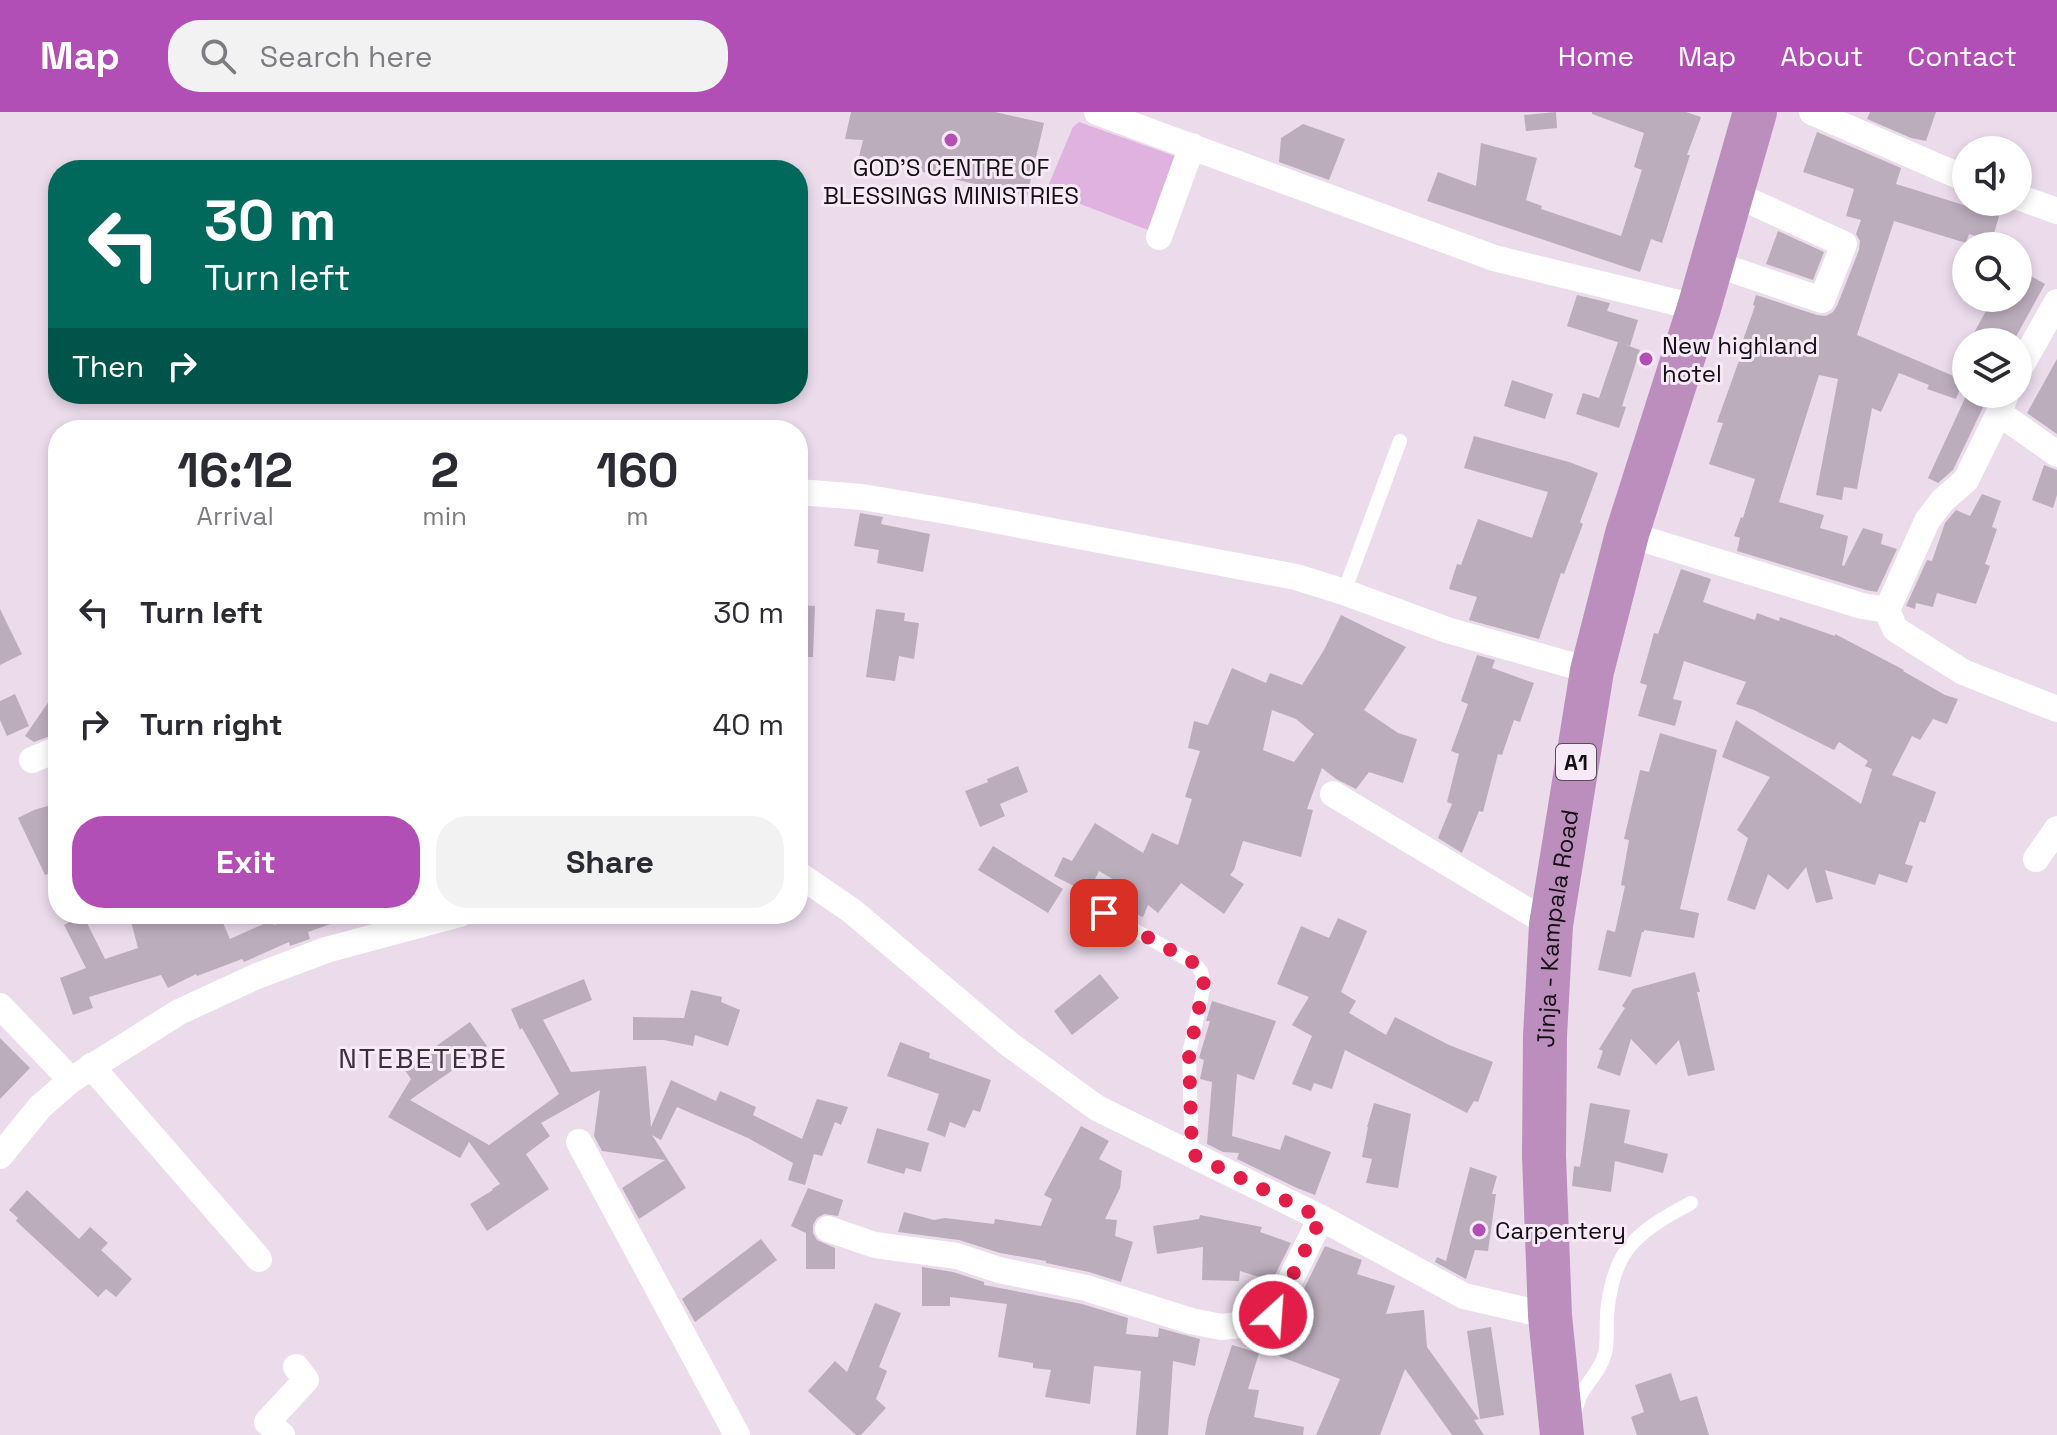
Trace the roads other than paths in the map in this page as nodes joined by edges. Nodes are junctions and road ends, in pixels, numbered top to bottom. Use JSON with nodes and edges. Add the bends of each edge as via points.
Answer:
{"nodes":[{"id":1,"x":1097,"y":112,"type":"edge"},
{"id":2,"x":1755,"y":112,"type":"edge"},
{"id":3,"x":1812,"y":112,"type":"edge"},
{"id":4,"x":1192,"y":146,"type":"junction"},
{"id":5,"x":1952,"y":173,"type":"edge"},
{"id":6,"x":1732,"y":193,"type":"junction"},
{"id":7,"x":2032,"y":202,"type":"edge"},
{"id":8,"x":2057,"y":211,"type":"edge"},
{"id":9,"x":1159,"y":237,"type":"dead end"},
{"id":10,"x":1712,"y":263,"type":"junction"},
{"id":11,"x":2057,"y":302,"type":"edge"},
{"id":12,"x":1699,"y":308,"type":"junction"},
{"id":13,"x":2032,"y":346,"type":"edge"},
{"id":14,"x":2000,"y":408,"type":"edge"},
{"id":15,"x":2006,"y":408,"type":"edge"},
{"id":16,"x":1400,"y":441,"type":"dead end"},
{"id":17,"x":2057,"y":454,"type":"edge"},
{"id":18,"x":808,"y":493,"type":"edge"},
{"id":19,"x":1627,"y":534,"type":"junction"},
{"id":20,"x":1344,"y":592,"type":"junction"},
{"id":21,"x":1887,"y":610,"type":"junction"},
{"id":22,"x":1592,"y":671,"type":"junction"},
{"id":23,"x":2057,"y":709,"type":"edge"},
{"id":24,"x":48,"y":753,"type":"edge"},
{"id":25,"x":32,"y":760,"type":"dead end"},
{"id":26,"x":1333,"y":794,"type":"dead end"},
{"id":27,"x":2057,"y":829,"type":"edge"},
{"id":28,"x":2036,"y":859,"type":"dead end"},
{"id":29,"x":808,"y":881,"type":"edge"},
{"id":30,"x":1104,"y":913,"type":"dead end"},
{"id":31,"x":423,"y":924,"type":"edge"},
{"id":32,"x":1551,"y":925,"type":"junction"},
{"id":33,"x":0,"y":1006,"type":"edge"},
{"id":34,"x":81,"y":1073,"type":"junction"},
{"id":35,"x":579,"y":1142,"type":"dead end"},
{"id":36,"x":1192,"y":1154,"type":"junction"},
{"id":37,"x":0,"y":1156,"type":"edge"},
{"id":38,"x":1691,"y":1203,"type":"dead end"},
{"id":39,"x":1321,"y":1218,"type":"junction"},
{"id":40,"x":828,"y":1229,"type":"dead end"},
{"id":41,"x":259,"y":1259,"type":"dead end"},
{"id":42,"x":1550,"y":1316,"type":"junction"},
{"id":43,"x":296,"y":1367,"type":"dead end"},
{"id":44,"x":282,"y":1435,"type":"edge"},
{"id":45,"x":737,"y":1435,"type":"edge"},
{"id":46,"x":1564,"y":1435,"type":"edge"}],
"edges":[{"from":1,"to":4,"type":"street"},
{"from":2,"to":6,"type":"highway","name":"Jinja - Kampala Road","number":"A1"},
{"from":3,"to":5,"type":"street"},
{"from":4,"to":9,"type":"street"},
{"from":4,"to":12,"type":"street","via":[[1494,258]]},
{"from":6,"to":10,"type":"highway","name":"Jinja - Kampala Road","number":"A1"},
{"from":6,"to":10,"type":"street","via":[[1844,244],[1822,300]]},
{"from":7,"to":8,"type":"street"},
{"from":10,"to":12,"type":"highway","name":"Jinja - Kampala Road","number":"A1"},
{"from":11,"to":13,"type":"street"},
{"from":12,"to":19,"type":"highway","name":"Jinja - Kampala Road","number":"A1"},
{"from":14,"to":21,"type":"street","via":[[1966,480],[1927,521]]},
{"from":15,"to":17,"type":"street"},
{"from":16,"to":20,"type":"lane"},
{"from":18,"to":20,"type":"street","via":[[946,511],[1296,577]]},
{"from":19,"to":21,"type":"street"},
{"from":19,"to":22,"type":"highway","name":"Jinja - Kampala Road","number":"A1"},
{"from":20,"to":22,"type":"street","via":[[1447,630]]},
{"from":21,"to":23,"type":"street","via":[[1895,629],[1963,672]]},
{"from":22,"to":32,"type":"highway","name":"Jinja - Kampala Road","number":"A1"},
{"from":24,"to":25,"type":"street"},
{"from":26,"to":32,"type":"street"},
{"from":27,"to":28,"type":"street"},
{"from":29,"to":36,"type":"street","via":[[852,911],[1009,1044],[1097,1108]]},
{"from":30,"to":36,"type":"lane","via":[[1201,971],[1204,985],[1189,1054]]},
{"from":31,"to":34,"type":"street","via":[[326,950],[257,976],[179,1012]]},
{"from":32,"to":42,"type":"highway","name":"Jinja - Kampala Road","number":"A1","via":[[1544,1141]]},
{"from":33,"to":34,"type":"street"},
{"from":34,"to":37,"type":"street","via":[[40,1107]]},
{"from":34,"to":41,"type":"street"},
{"from":35,"to":45,"type":"street"},
{"from":36,"to":39,"type":"street"},
{"from":38,"to":46,"type":"lane","via":[[1646,1231],[1626,1251],[1609,1298],[1607,1349]]},
{"from":39,"to":40,"type":"street","via":[[1273,1315],[1252,1324],[1221,1327],[1086,1288],[957,1256],[875,1245]]},
{"from":39,"to":42,"type":"street","via":[[1464,1296]]},
{"from":42,"to":46,"type":"highway","name":"Jinja - Kampala Road","number":"A1"},
{"from":43,"to":44,"type":"street","via":[[306,1380],[267,1422]]}]}
